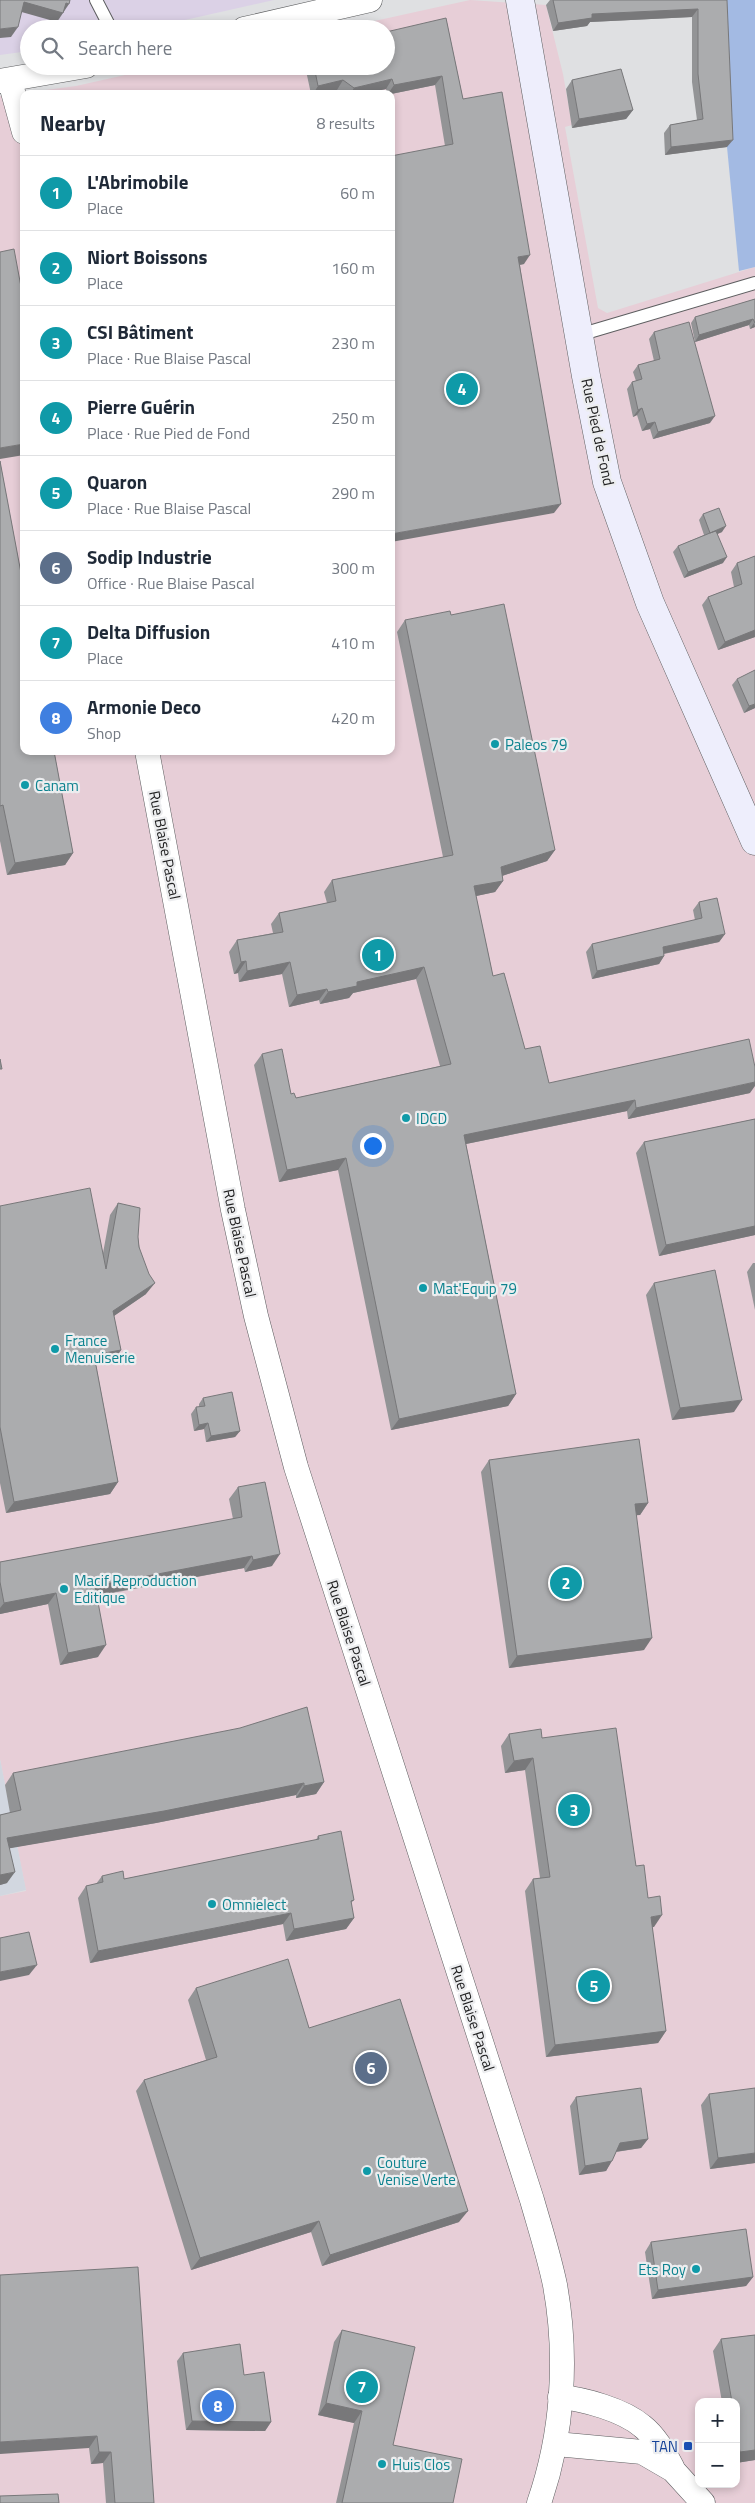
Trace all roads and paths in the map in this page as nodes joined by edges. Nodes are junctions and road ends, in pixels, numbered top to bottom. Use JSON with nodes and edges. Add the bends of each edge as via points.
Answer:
{"nodes":[{"id":1,"x":96,"y":0,"type":"edge"},
{"id":2,"x":370,"y":0,"type":"edge"},
{"id":3,"x":520,"y":0,"type":"edge"},
{"id":4,"x":106,"y":20,"type":"edge"},
{"id":5,"x":284,"y":20,"type":"edge"},
{"id":6,"x":66,"y":75,"type":"edge"},
{"id":7,"x":5,"y":81,"type":"edge"},
{"id":8,"x":47,"y":84,"type":"edge"},
{"id":9,"x":20,"y":121,"type":"edge"},
{"id":10,"x":755,"y":283,"type":"edge"},
{"id":11,"x":579,"y":335,"type":"junction"},
{"id":12,"x":148,"y":755,"type":"edge"},
{"id":13,"x":755,"y":841,"type":"edge"},
{"id":14,"x":560,"y":2397,"type":"junction"},
{"id":15,"x":556,"y":2444,"type":"junction"},
{"id":16,"x":673,"y":2470,"type":"junction"},
{"id":17,"x":539,"y":2503,"type":"edge"},
{"id":18,"x":703,"y":2503,"type":"edge"}],
"edges":[{"from":1,"to":4,"type":"lane"},
{"from":2,"to":5,"type":"street"},
{"from":3,"to":11,"type":"main road","name":"Rue Pied de Fond"},
{"from":6,"to":8,"type":"street"},
{"from":7,"to":8,"type":"street"},
{"from":7,"to":9,"type":"street"},
{"from":10,"to":11,"type":"lane"},
{"from":11,"to":13,"type":"main road","name":"Rue Pied de Fond","via":[[599,445],[619,520],[650,603]]},
{"from":12,"to":14,"type":"street","name":"Rue Blaise Pascal","via":[[212,1103],[256,1316],[299,1476],[545,2246],[555,2285],[560,2335]]},
{"from":14,"to":15,"type":"street","name":"Rue Blaise Pascal"},
{"from":14,"to":16,"type":"street","via":[[576,2398],[641,2425],[663,2451]]},
{"from":15,"to":16,"type":"street","via":[[642,2452]]},
{"from":15,"to":17,"type":"street","name":"Rue Blaise Pascal"},
{"from":16,"to":18,"type":"street"}]}
